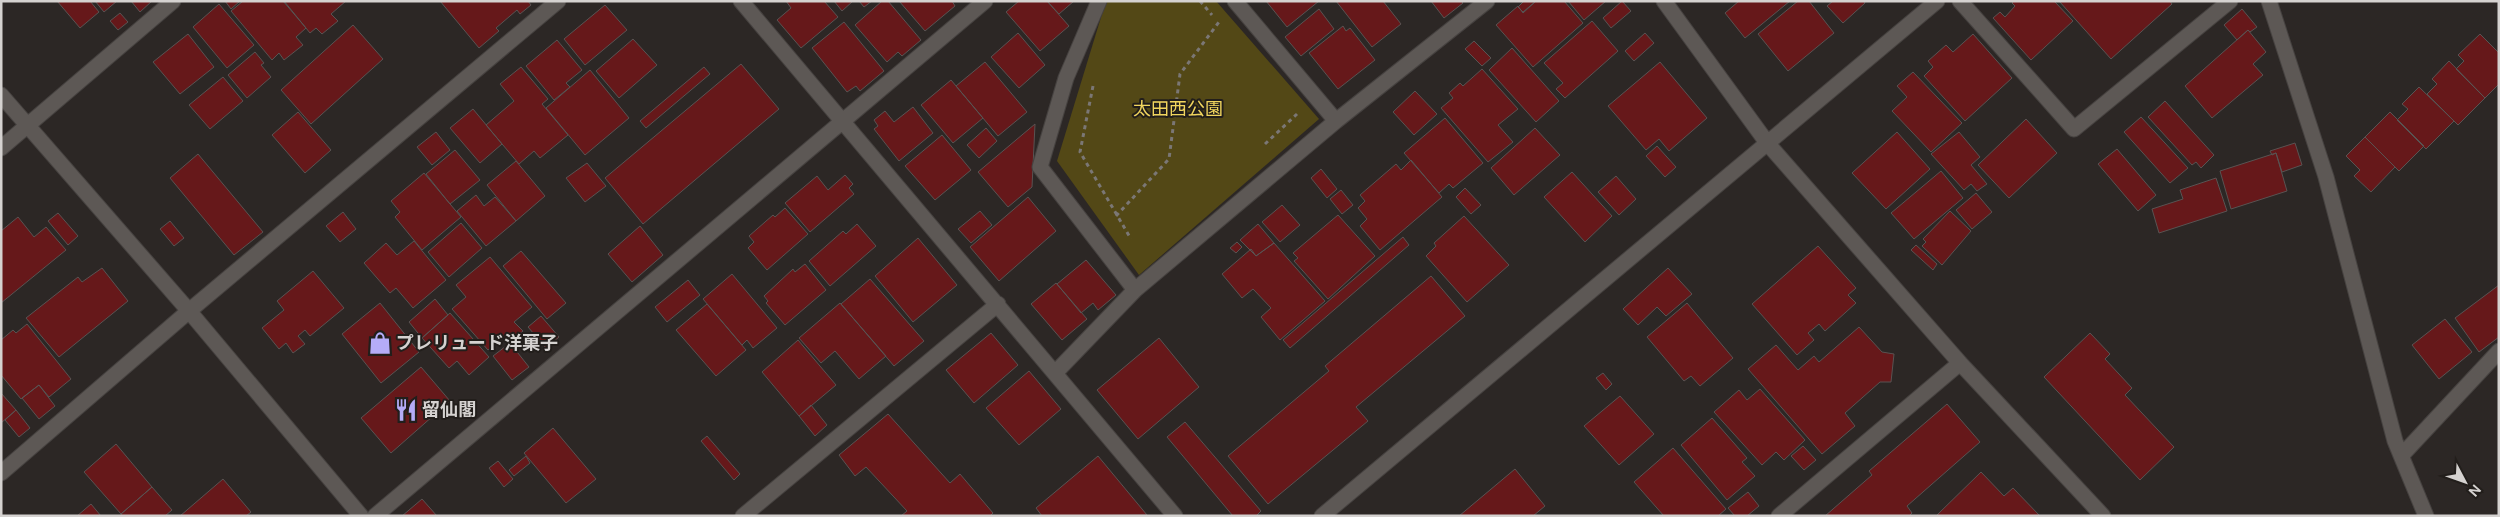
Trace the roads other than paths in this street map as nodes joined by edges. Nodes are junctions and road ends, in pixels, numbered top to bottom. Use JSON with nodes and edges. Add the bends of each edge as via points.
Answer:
{"nodes":[{"id":1,"x":173,"y":1,"type":"edge"},
{"id":2,"x":558,"y":1,"type":"edge"},
{"id":3,"x":741,"y":1,"type":"edge"},
{"id":4,"x":985,"y":1,"type":"edge"},
{"id":5,"x":1099,"y":1,"type":"edge"},
{"id":6,"x":1234,"y":1,"type":"edge"},
{"id":7,"x":1487,"y":1,"type":"edge"},
{"id":8,"x":1664,"y":1,"type":"edge"},
{"id":9,"x":1937,"y":1,"type":"edge"},
{"id":10,"x":1960,"y":1,"type":"edge"},
{"id":11,"x":2230,"y":1,"type":"edge"},
{"id":12,"x":2269,"y":1,"type":"edge"},
{"id":13,"x":1,"y":95,"type":"edge"},
{"id":14,"x":1336,"y":120,"type":"junction"},
{"id":15,"x":843,"y":121,"type":"junction"},
{"id":16,"x":28,"y":126,"type":"junction"},
{"id":17,"x":1768,"y":144,"type":"junction"},
{"id":18,"x":1,"y":148,"type":"edge"},
{"id":19,"x":1135,"y":290,"type":"junction"},
{"id":20,"x":998,"y":304,"type":"junction"},
{"id":21,"x":189,"y":311,"type":"junction"},
{"id":22,"x":2499,"y":351,"type":"edge"},
{"id":23,"x":1960,"y":363,"type":"junction"},
{"id":24,"x":1056,"y":372,"type":"junction"},
{"id":25,"x":2402,"y":455,"type":"junction"},
{"id":26,"x":1,"y":473,"type":"edge"},
{"id":27,"x":2094,"y":512,"type":"edge"},
{"id":28,"x":361,"y":516,"type":"edge"},
{"id":29,"x":375,"y":516,"type":"edge"},
{"id":30,"x":743,"y":516,"type":"edge"},
{"id":31,"x":1175,"y":516,"type":"edge"},
{"id":32,"x":1322,"y":516,"type":"edge"},
{"id":33,"x":1779,"y":516,"type":"edge"},
{"id":34,"x":2426,"y":516,"type":"edge"}],
"edges":[{"from":1,"to":16,"type":"street"},
{"from":2,"to":21,"type":"street"},
{"from":3,"to":15,"type":"street"},
{"from":4,"to":15,"type":"street"},
{"from":5,"to":19,"type":"street","via":[[1066,78],[1040,167]]},
{"from":6,"to":14,"type":"street"},
{"from":7,"to":14,"type":"street"},
{"from":8,"to":17,"type":"street"},
{"from":9,"to":17,"type":"street"},
{"from":10,"to":11,"type":"street","via":[[2074,129]]},
{"from":12,"to":25,"type":"street","via":[[2326,178],[2395,441]]},
{"from":13,"to":16,"type":"street"},
{"from":14,"to":19,"type":"street"},
{"from":15,"to":20,"type":"street"},
{"from":15,"to":29,"type":"street"},
{"from":16,"to":18,"type":"street"},
{"from":16,"to":21,"type":"street"},
{"from":17,"to":23,"type":"street"},
{"from":17,"to":32,"type":"street"},
{"from":19,"to":24,"type":"street"},
{"from":20,"to":24,"type":"street"},
{"from":20,"to":30,"type":"street"},
{"from":21,"to":26,"type":"street"},
{"from":21,"to":28,"type":"street"},
{"from":22,"to":25,"type":"street"},
{"from":23,"to":27,"type":"street"},
{"from":23,"to":33,"type":"street"},
{"from":24,"to":31,"type":"street"},
{"from":25,"to":34,"type":"street"}]}
